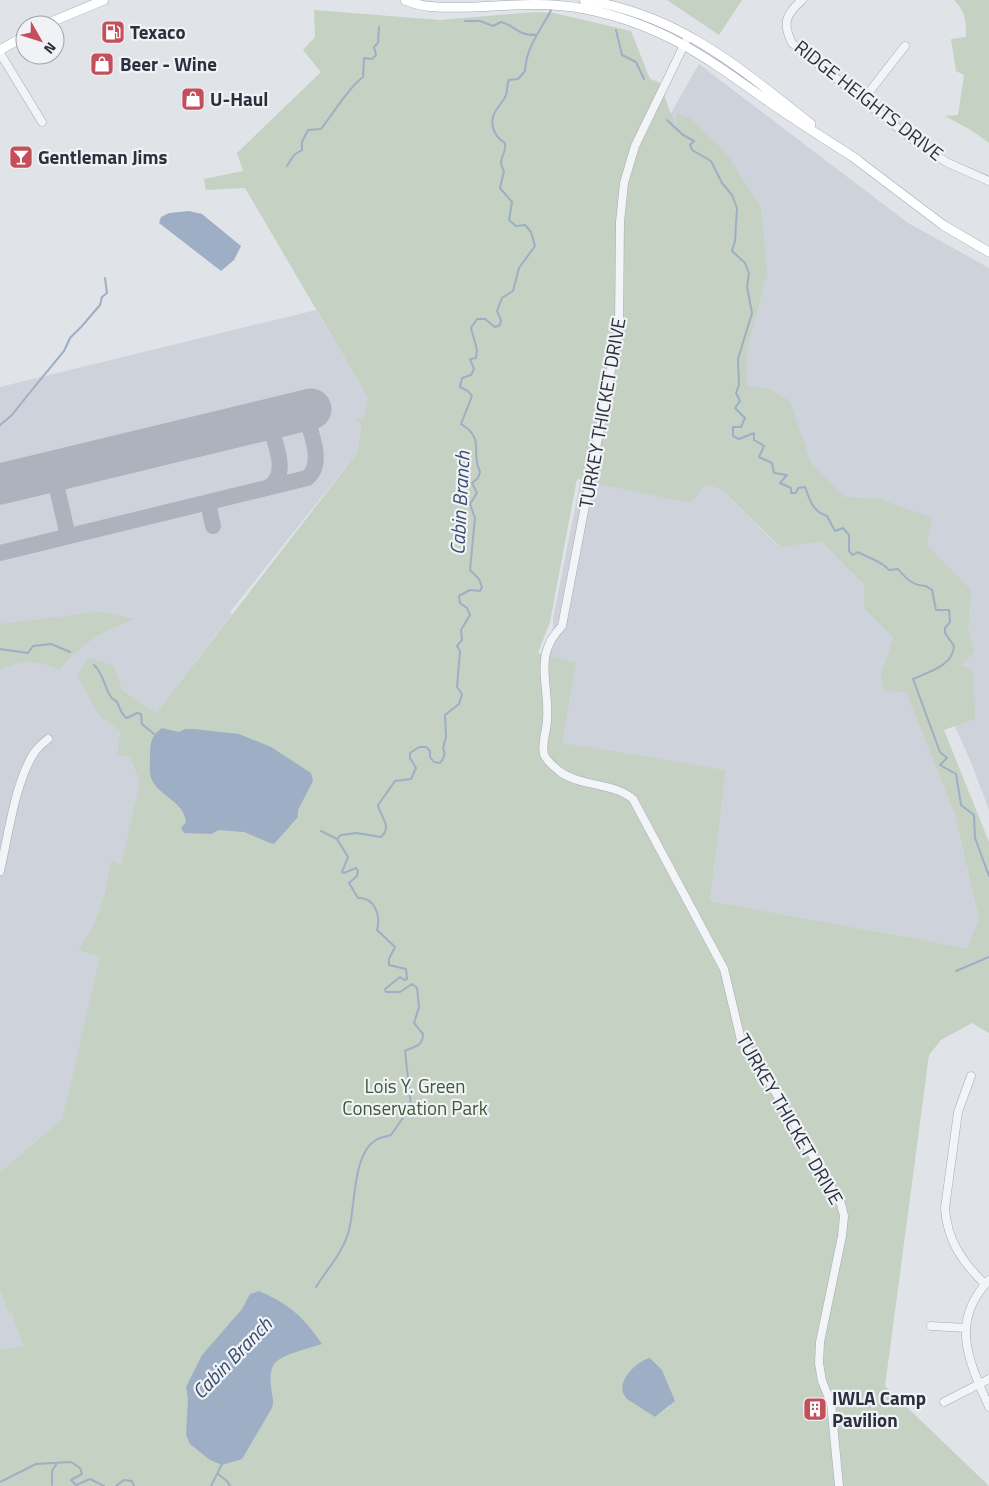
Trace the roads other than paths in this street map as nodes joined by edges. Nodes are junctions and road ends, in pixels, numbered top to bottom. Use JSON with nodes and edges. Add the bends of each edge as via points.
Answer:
{"nodes":[{"id":1,"x":104,"y":0,"type":"edge"},
{"id":2,"x":405,"y":0,"type":"edge"},
{"id":3,"x":584,"y":0,"type":"edge"},
{"id":4,"x":802,"y":0,"type":"edge"},
{"id":5,"x":65,"y":16,"type":"edge"},
{"id":6,"x":689,"y":35,"type":"junction"},
{"id":7,"x":15,"y":42,"type":"edge"},
{"id":8,"x":685,"y":44,"type":"junction"},
{"id":9,"x":905,"y":46,"type":"dead end"},
{"id":10,"x":0,"y":52,"type":"edge"},
{"id":11,"x":863,"y":100,"type":"junction"},
{"id":12,"x":42,"y":122,"type":"dead end"},
{"id":13,"x":858,"y":160,"type":"junction"},
{"id":14,"x":989,"y":180,"type":"edge"},
{"id":15,"x":989,"y":252,"type":"edge"},
{"id":16,"x":48,"y":739,"type":"dead end"},
{"id":17,"x":0,"y":828,"type":"edge"},
{"id":18,"x":9,"y":830,"type":"junction"},
{"id":19,"x":0,"y":871,"type":"edge"},
{"id":20,"x":971,"y":1076,"type":"dead end"},
{"id":21,"x":987,"y":1282,"type":"edge"},
{"id":22,"x":931,"y":1326,"type":"dead end"},
{"id":23,"x":966,"y":1328,"type":"junction"},
{"id":24,"x":989,"y":1379,"type":"edge"},
{"id":25,"x":978,"y":1383,"type":"junction"},
{"id":26,"x":944,"y":1402,"type":"dead end"},
{"id":27,"x":989,"y":1407,"type":"edge"},
{"id":28,"x":839,"y":1486,"type":"edge"}],
"edges":[{"from":1,"to":5,"type":"main road"},
{"from":2,"to":8,"type":"main road","via":[[419,6],[452,8],[566,6],[616,16]]},
{"from":3,"to":6,"type":"main road","via":[[643,14]]},
{"from":4,"to":11,"type":"street","name":"RIDGE HEIGHTS DRIVE","via":[[792,8],[787,19],[786,32],[792,43]]},
{"from":6,"to":8,"type":"street","name":"TURKEY THICKET DRIVE"},
{"from":6,"to":13,"type":"main road","via":[[739,68]]},
{"from":7,"to":10,"type":"main road"},
{"from":8,"to":13,"type":"main road"},
{"from":8,"to":28,"type":"street","name":"TURKEY THICKET DRIVE","via":[[635,146],[624,183],[620,222],[619,328],[562,626],[551,637],[545,656],[548,719],[544,755],[572,778],[625,793],[633,799],[724,969],[741,1040],[841,1204],[844,1216],[842,1236],[820,1342],[819,1363],[830,1402]]},
{"from":9,"to":11,"type":"street"},
{"from":10,"to":12,"type":"street"},
{"from":11,"to":14,"type":"street","name":"RIDGE HEIGHTS DRIVE","via":[[918,144],[948,163]]},
{"from":13,"to":15,"type":"main road","via":[[943,225]]},
{"from":16,"to":18,"type":"street","via":[[34,752],[26,769]]},
{"from":17,"to":18,"type":"street"},
{"from":18,"to":19,"type":"street"},
{"from":20,"to":21,"type":"street","via":[[958,1112],[945,1208],[946,1224],[960,1257]]},
{"from":21,"to":23,"type":"street","via":[[970,1306]]},
{"from":22,"to":23,"type":"street"},
{"from":23,"to":25,"type":"street","via":[[970,1366]]},
{"from":24,"to":25,"type":"street"},
{"from":25,"to":26,"type":"street"},
{"from":25,"to":27,"type":"street"}]}
